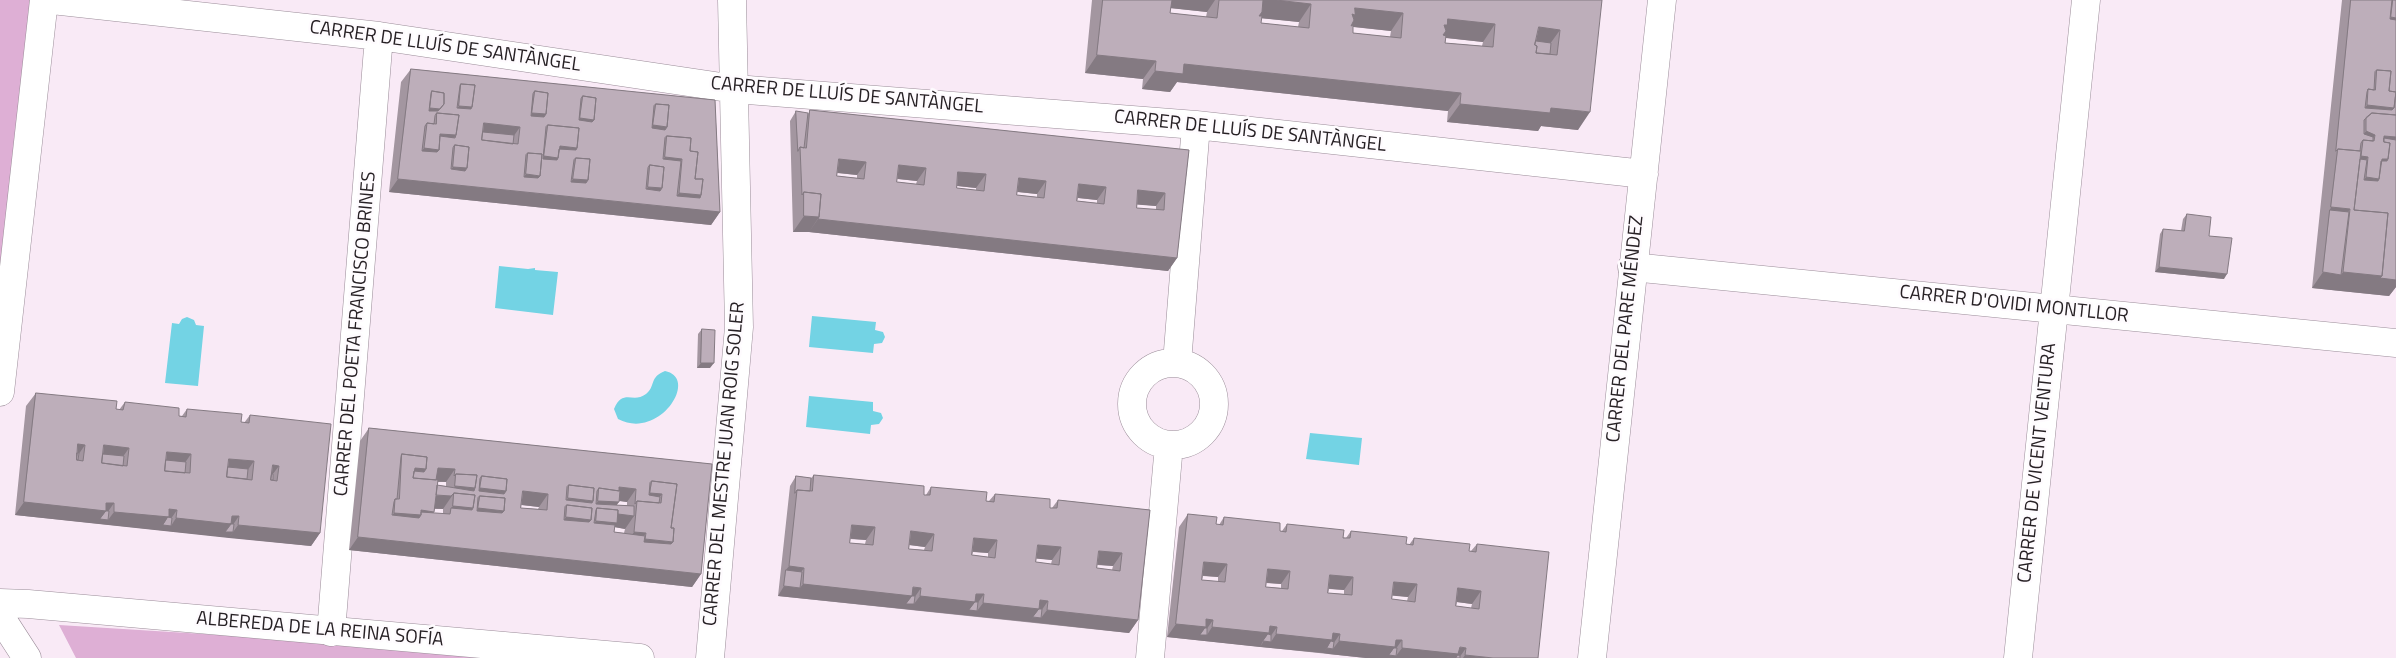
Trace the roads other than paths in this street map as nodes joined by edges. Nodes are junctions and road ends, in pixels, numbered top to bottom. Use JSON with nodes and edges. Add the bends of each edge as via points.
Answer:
{"nodes":[{"id":1,"x":44,"y":0,"type":"edge"},
{"id":2,"x":52,"y":0,"type":"edge"},
{"id":3,"x":732,"y":0,"type":"edge"},
{"id":4,"x":1662,"y":0,"type":"edge"},
{"id":5,"x":2086,"y":0,"type":"edge"},
{"id":6,"x":379,"y":36,"type":"junction"},
{"id":7,"x":735,"y":88,"type":"junction"},
{"id":8,"x":1196,"y":125,"type":"junction"},
{"id":9,"x":1644,"y":174,"type":"junction"},
{"id":10,"x":1632,"y":267,"type":"junction"},
{"id":11,"x":2054,"y":309,"type":"junction"},
{"id":12,"x":2396,"y":343,"type":"edge"},
{"id":13,"x":2,"y":359,"type":"edge"},
{"id":14,"x":1177,"y":363,"type":"junction"},
{"id":15,"x":0,"y":392,"type":"edge"},
{"id":16,"x":1170,"y":445,"type":"junction"},
{"id":17,"x":0,"y":604,"type":"edge"},
{"id":18,"x":0,"y":621,"type":"edge"},
{"id":19,"x":331,"y":632,"type":"junction"},
{"id":20,"x":27,"y":658,"type":"edge"},
{"id":21,"x":640,"y":658,"type":"edge"},
{"id":22,"x":710,"y":658,"type":"edge"},
{"id":23,"x":1150,"y":658,"type":"edge"},
{"id":24,"x":1592,"y":658,"type":"edge"},
{"id":25,"x":2018,"y":658,"type":"edge"}],
"edges":[{"from":1,"to":13,"type":"street"},
{"from":2,"to":6,"type":"street","name":"CARRER DE LLUÍS DE SANTÀNGEL"},
{"from":3,"to":7,"type":"street","name":"CARRER DEL MESTRE JUAN ROIG SOLER"},
{"from":4,"to":9,"type":"street","name":"CARRER DEL PARE MÉNDEZ"},
{"from":5,"to":11,"type":"street","name":"CARRER DE VICENT VENTURA"},
{"from":6,"to":7,"type":"street","name":"CARRER DE LLUÍS DE SANTÀNGEL"},
{"from":6,"to":19,"type":"street","name":"CARRER DEL POETA FRANCISCO BRINES"},
{"from":7,"to":8,"type":"street","name":"CARRER DE LLUÍS DE SANTÀNGEL"},
{"from":7,"to":22,"type":"street","name":"CARRER DEL MESTRE JUAN ROIG SOLER","via":[[739,327]]},
{"from":8,"to":9,"type":"street","name":"CARRER DE LLUÍS DE SANTÀNGEL"},
{"from":8,"to":14,"type":"street"},
{"from":9,"to":10,"type":"street","name":"CARRER DEL PARE MÉNDEZ"},
{"from":10,"to":11,"type":"street","name":"CARRER D'OVIDI MONTLLOR"},
{"from":10,"to":24,"type":"street","name":"CARRER DEL PARE MÉNDEZ"},
{"from":11,"to":12,"type":"street","name":"CARRER D'OVIDI MONTLLOR"},
{"from":11,"to":25,"type":"street","name":"CARRER DE VICENT VENTURA"},
{"from":13,"to":15,"type":"street"},
{"from":14,"to":16,"type":"street","via":[[1197,370],[1211,386],[1215,408],[1207,428],[1191,442]]},
{"from":14,"to":16,"type":"street","via":[[1156,366],[1140,380],[1132,400],[1136,421],[1149,438]]},
{"from":16,"to":23,"type":"street"},
{"from":17,"to":19,"type":"street","name":"ALBEREDA DE LA REINA SOFÍA"},
{"from":18,"to":20,"type":"street"},
{"from":19,"to":21,"type":"street","name":"ALBEREDA DE LA REINA SOFÍA"}]}
